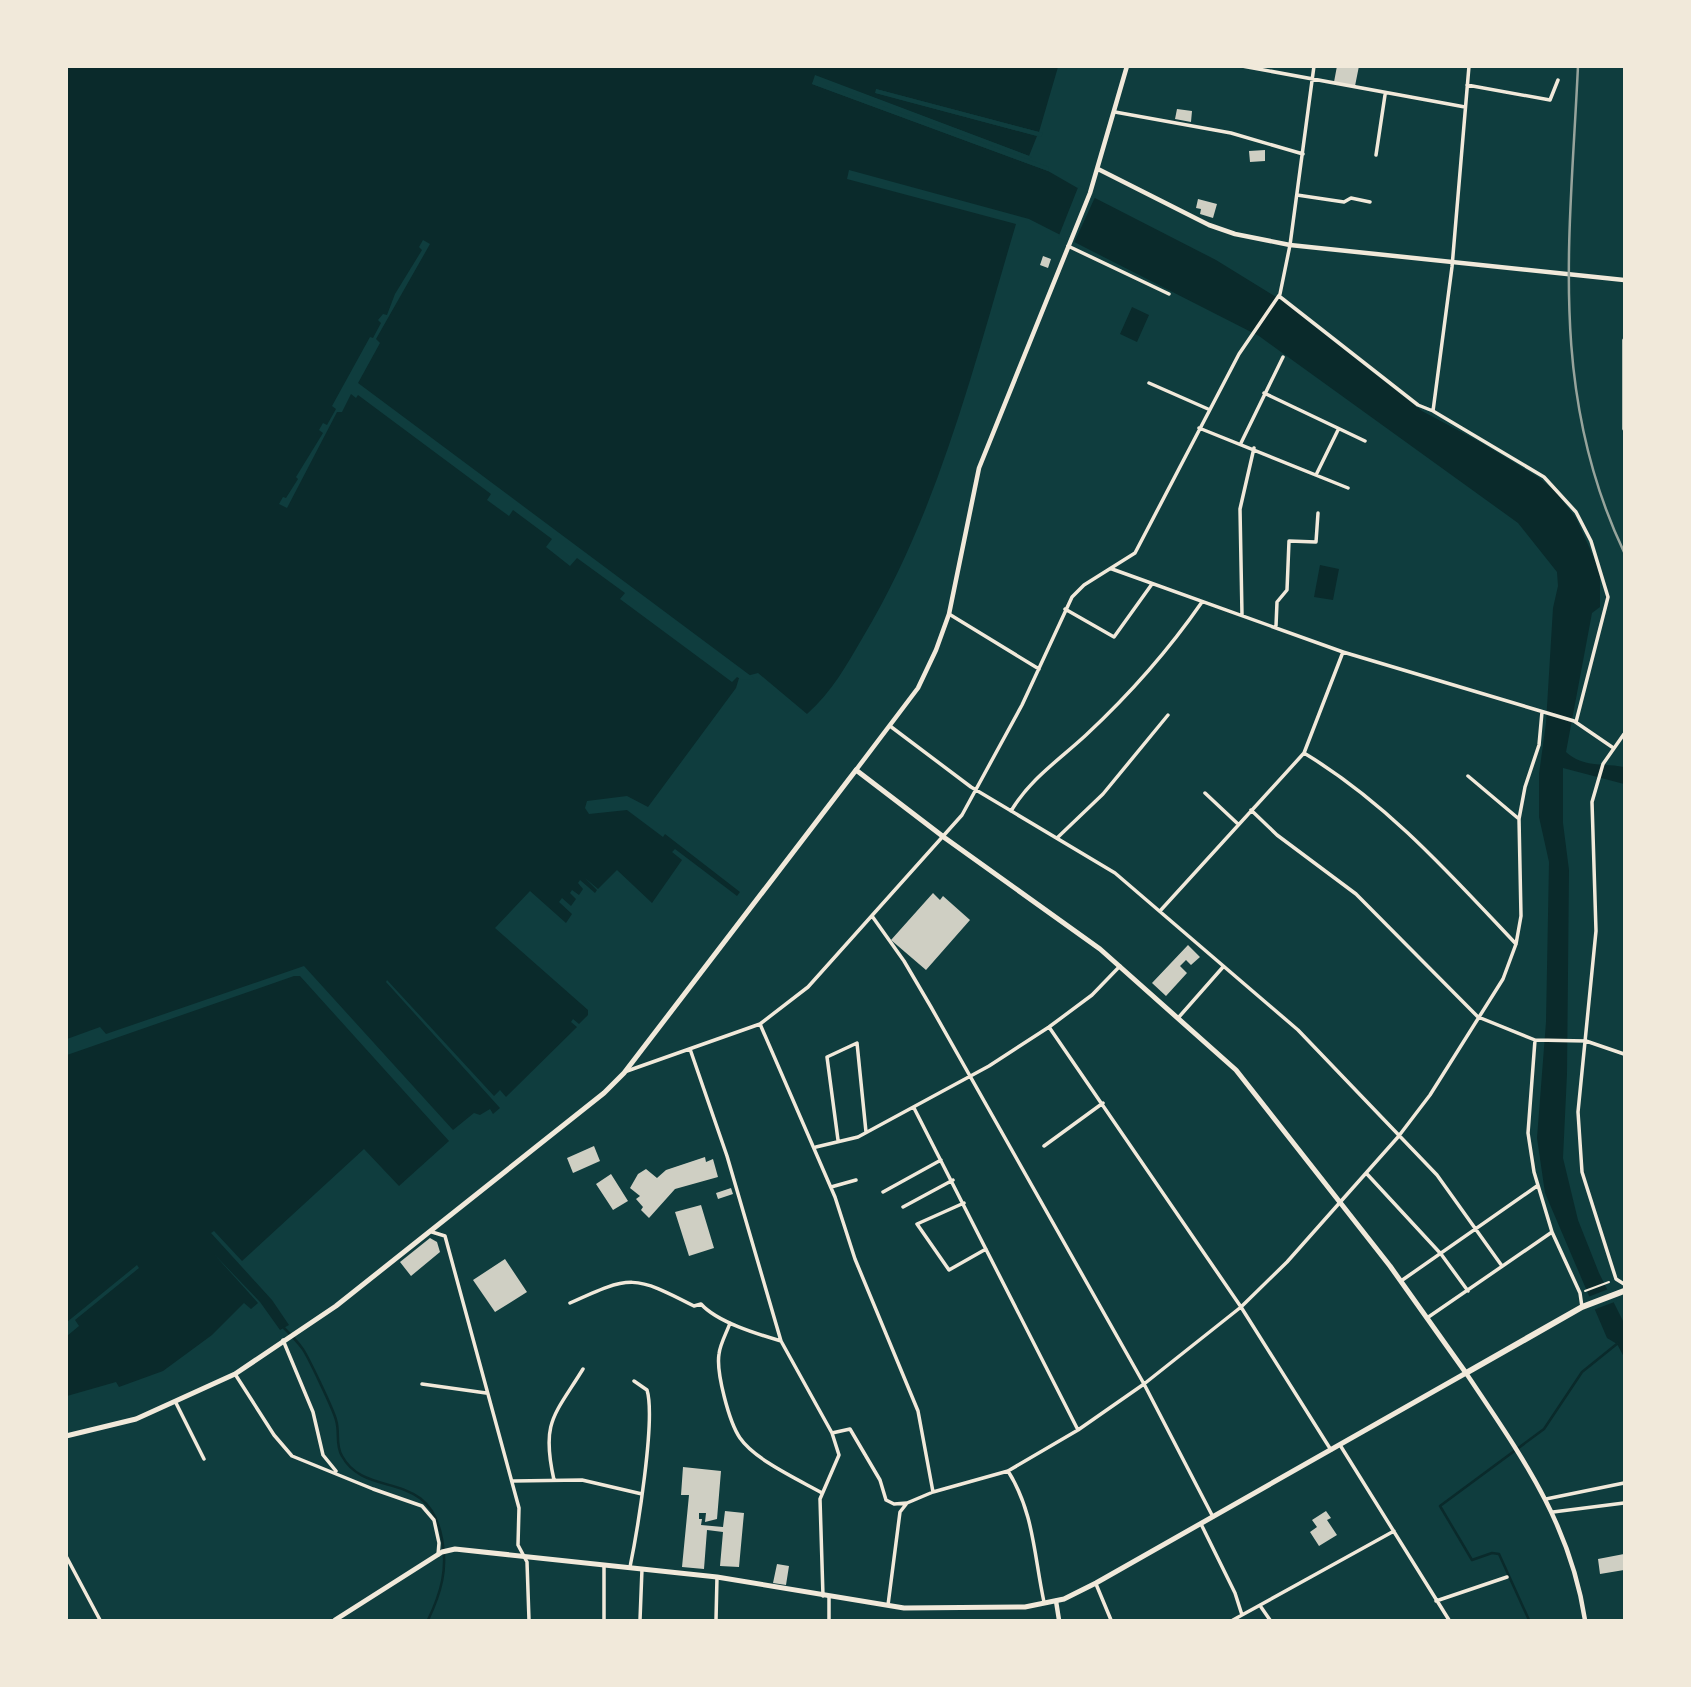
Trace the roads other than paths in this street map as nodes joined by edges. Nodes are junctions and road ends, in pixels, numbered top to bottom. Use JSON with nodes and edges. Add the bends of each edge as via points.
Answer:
{"nodes":[{"id":1,"x":1127,"y":66,"type":"edge"},
{"id":2,"x":1242,"y":66,"type":"edge"},
{"id":3,"x":1314,"y":66,"type":"edge"},
{"id":4,"x":1469,"y":66,"type":"edge"},
{"id":5,"x":1558,"y":80,"type":"dead end"},
{"id":6,"x":1312,"y":81,"type":"junction"},
{"id":7,"x":1467,"y":85,"type":"junction"},
{"id":8,"x":1385,"y":94,"type":"junction"},
{"id":9,"x":1465,"y":107,"type":"junction"},
{"id":10,"x":1115,"y":112,"type":"junction"},
{"id":11,"x":1303,"y":154,"type":"junction"},
{"id":12,"x":1376,"y":155,"type":"dead end"},
{"id":13,"x":1098,"y":169,"type":"junction"},
{"id":14,"x":1297,"y":195,"type":"junction"},
{"id":15,"x":1370,"y":202,"type":"dead end"},
{"id":16,"x":1069,"y":244,"type":"junction"},
{"id":17,"x":1290,"y":245,"type":"junction"},
{"id":18,"x":1452,"y":261,"type":"junction"},
{"id":19,"x":1625,"y":279,"type":"edge"},
{"id":20,"x":1169,"y":295,"type":"dead end"},
{"id":21,"x":1278,"y":297,"type":"junction"},
{"id":22,"x":1625,"y":340,"type":"edge"},
{"id":23,"x":1283,"y":357,"type":"dead end"},
{"id":24,"x":1149,"y":383,"type":"dead end"},
{"id":25,"x":1264,"y":393,"type":"junction"},
{"id":26,"x":1209,"y":410,"type":"junction"},
{"id":27,"x":1433,"y":411,"type":"junction"},
{"id":28,"x":1199,"y":428,"type":"junction"},
{"id":29,"x":1625,"y":429,"type":"edge"},
{"id":30,"x":1338,"y":430,"type":"junction"},
{"id":31,"x":1365,"y":441,"type":"dead end"},
{"id":32,"x":1241,"y":443,"type":"junction"},
{"id":33,"x":1254,"y":448,"type":"junction"},
{"id":34,"x":1316,"y":475,"type":"junction"},
{"id":35,"x":1348,"y":488,"type":"dead end"},
{"id":36,"x":1318,"y":513,"type":"dead end"},
{"id":37,"x":1111,"y":569,"type":"junction"},
{"id":38,"x":1152,"y":584,"type":"junction"},
{"id":39,"x":1202,"y":602,"type":"junction"},
{"id":40,"x":1065,"y":608,"type":"junction"},
{"id":41,"x":949,"y":614,"type":"junction"},
{"id":42,"x":1242,"y":615,"type":"junction"},
{"id":43,"x":1276,"y":626,"type":"junction"},
{"id":44,"x":1343,"y":652,"type":"junction"},
{"id":45,"x":1039,"y":669,"type":"junction"},
{"id":46,"x":1544,"y":713,"type":"junction"},
{"id":47,"x":1168,"y":715,"type":"dead end"},
{"id":48,"x":1575,"y":722,"type":"junction"},
{"id":49,"x":890,"y":726,"type":"junction"},
{"id":50,"x":1625,"y":734,"type":"edge"},
{"id":51,"x":1612,"y":747,"type":"junction"},
{"id":52,"x":1304,"y":752,"type":"junction"},
{"id":53,"x":856,"y":770,"type":"junction"},
{"id":54,"x":1468,"y":776,"type":"dead end"},
{"id":55,"x":977,"y":789,"type":"junction"},
{"id":56,"x":1205,"y":793,"type":"dead end"},
{"id":57,"x":1251,"y":810,"type":"junction"},
{"id":58,"x":1011,"y":812,"type":"junction"},
{"id":59,"x":1519,"y":819,"type":"junction"},
{"id":60,"x":1238,"y":824,"type":"junction"},
{"id":61,"x":945,"y":838,"type":"junction"},
{"id":62,"x":1057,"y":838,"type":"junction"},
{"id":63,"x":1160,"y":911,"type":"junction"},
{"id":64,"x":872,"y":916,"type":"junction"},
{"id":65,"x":1516,"y":944,"type":"junction"},
{"id":66,"x":1120,"y":966,"type":"junction"},
{"id":67,"x":1223,"y":967,"type":"junction"},
{"id":68,"x":1179,"y":1017,"type":"junction"},
{"id":69,"x":1478,"y":1017,"type":"junction"},
{"id":70,"x":760,"y":1024,"type":"junction"},
{"id":71,"x":1049,"y":1027,"type":"junction"},
{"id":72,"x":1535,"y":1040,"type":"junction"},
{"id":73,"x":1586,"y":1041,"type":"junction"},
{"id":74,"x":690,"y":1049,"type":"junction"},
{"id":75,"x":1625,"y":1054,"type":"edge"},
{"id":76,"x":624,"y":1073,"type":"junction"},
{"id":77,"x":970,"y":1076,"type":"junction"},
{"id":78,"x":1103,"y":1103,"type":"junction"},
{"id":79,"x":914,"y":1108,"type":"junction"},
{"id":80,"x":866,"y":1132,"type":"junction"},
{"id":81,"x":1398,"y":1137,"type":"junction"},
{"id":82,"x":838,"y":1140,"type":"junction"},
{"id":83,"x":1044,"y":1146,"type":"dead end"},
{"id":84,"x":815,"y":1148,"type":"junction"},
{"id":85,"x":941,"y":1160,"type":"junction"},
{"id":86,"x":1367,"y":1174,"type":"junction"},
{"id":87,"x":856,"y":1180,"type":"dead end"},
{"id":88,"x":953,"y":1180,"type":"junction"},
{"id":89,"x":1537,"y":1186,"type":"junction"},
{"id":90,"x":831,"y":1187,"type":"junction"},
{"id":91,"x":883,"y":1192,"type":"dead end"},
{"id":92,"x":964,"y":1203,"type":"junction"},
{"id":93,"x":1338,"y":1203,"type":"junction"},
{"id":94,"x":903,"y":1207,"type":"dead end"},
{"id":95,"x":1476,"y":1228,"type":"junction"},
{"id":96,"x":430,"y":1231,"type":"junction"},
{"id":97,"x":1552,"y":1232,"type":"junction"},
{"id":98,"x":986,"y":1249,"type":"junction"},
{"id":99,"x":1441,"y":1254,"type":"junction"},
{"id":100,"x":1502,"y":1266,"type":"junction"},
{"id":101,"x":1401,"y":1281,"type":"junction"},
{"id":102,"x":1625,"y":1284,"type":"edge"},
{"id":103,"x":1625,"y":1291,"type":"edge"},
{"id":104,"x":1468,"y":1292,"type":"junction"},
{"id":105,"x":570,"y":1303,"type":"dead end"},
{"id":106,"x":1241,"y":1307,"type":"junction"},
{"id":107,"x":1582,"y":1307,"type":"junction"},
{"id":108,"x":1427,"y":1318,"type":"junction"},
{"id":109,"x":730,"y":1323,"type":"junction"},
{"id":110,"x":284,"y":1339,"type":"junction"},
{"id":111,"x":781,"y":1341,"type":"junction"},
{"id":112,"x":583,"y":1369,"type":"dead end"},
{"id":113,"x":1466,"y":1373,"type":"junction"},
{"id":114,"x":235,"y":1374,"type":"junction"},
{"id":115,"x":634,"y":1381,"type":"dead end"},
{"id":116,"x":422,"y":1384,"type":"dead end"},
{"id":117,"x":1144,"y":1384,"type":"junction"},
{"id":118,"x":486,"y":1393,"type":"junction"},
{"id":119,"x":176,"y":1404,"type":"junction"},
{"id":120,"x":1078,"y":1430,"type":"junction"},
{"id":121,"x":832,"y":1433,"type":"junction"},
{"id":122,"x":66,"y":1436,"type":"edge"},
{"id":123,"x":1340,"y":1445,"type":"junction"},
{"id":124,"x":1331,"y":1450,"type":"junction"},
{"id":125,"x":204,"y":1459,"type":"dead end"},
{"id":126,"x":1008,"y":1471,"type":"junction"},
{"id":127,"x":337,"y":1473,"type":"junction"},
{"id":128,"x":554,"y":1480,"type":"junction"},
{"id":129,"x":512,"y":1481,"type":"junction"},
{"id":130,"x":1625,"y":1483,"type":"edge"},
{"id":131,"x":933,"y":1492,"type":"junction"},
{"id":132,"x":822,"y":1493,"type":"junction"},
{"id":133,"x":642,"y":1494,"type":"junction"},
{"id":134,"x":1546,"y":1499,"type":"junction"},
{"id":135,"x":907,"y":1503,"type":"junction"},
{"id":136,"x":1625,"y":1503,"type":"edge"},
{"id":137,"x":1553,"y":1512,"type":"junction"},
{"id":138,"x":1214,"y":1517,"type":"junction"},
{"id":139,"x":1201,"y":1524,"type":"junction"},
{"id":140,"x":1394,"y":1531,"type":"junction"},
{"id":141,"x":442,"y":1552,"type":"junction"},
{"id":142,"x":66,"y":1556,"type":"edge"},
{"id":143,"x":525,"y":1556,"type":"junction"},
{"id":144,"x":604,"y":1564,"type":"junction"},
{"id":145,"x":630,"y":1567,"type":"junction"},
{"id":146,"x":642,"y":1569,"type":"junction"},
{"id":147,"x":717,"y":1577,"type":"junction"},
{"id":148,"x":1507,"y":1577,"type":"dead end"},
{"id":149,"x":1096,"y":1583,"type":"junction"},
{"id":150,"x":826,"y":1596,"type":"junction"},
{"id":151,"x":1056,"y":1601,"type":"junction"},
{"id":152,"x":1436,"y":1601,"type":"junction"},
{"id":153,"x":1045,"y":1604,"type":"junction"},
{"id":154,"x":888,"y":1607,"type":"junction"},
{"id":155,"x":1261,"y":1607,"type":"junction"},
{"id":156,"x":1242,"y":1615,"type":"junction"},
{"id":157,"x":100,"y":1620,"type":"edge"},
{"id":158,"x":335,"y":1620,"type":"edge"},
{"id":159,"x":529,"y":1620,"type":"edge"},
{"id":160,"x":604,"y":1620,"type":"edge"},
{"id":161,"x":640,"y":1620,"type":"edge"},
{"id":162,"x":716,"y":1620,"type":"edge"},
{"id":163,"x":829,"y":1620,"type":"edge"},
{"id":164,"x":1059,"y":1620,"type":"edge"},
{"id":165,"x":1111,"y":1620,"type":"edge"},
{"id":166,"x":1233,"y":1620,"type":"edge"},
{"id":167,"x":1270,"y":1620,"type":"edge"},
{"id":168,"x":1449,"y":1620,"type":"edge"},
{"id":169,"x":1585,"y":1620,"type":"edge"}],
"edges":[{"from":1,"to":10,"type":"street"},
{"from":2,"to":6,"type":"street"},
{"from":3,"to":6,"type":"street"},
{"from":4,"to":7,"type":"street"},
{"from":5,"to":7,"type":"street","via":[[1550,100]]},
{"from":6,"to":8,"type":"street"},
{"from":6,"to":11,"type":"street"},
{"from":7,"to":9,"type":"street"},
{"from":8,"to":9,"type":"street"},
{"from":8,"to":12,"type":"street"},
{"from":9,"to":18,"type":"street"},
{"from":10,"to":11,"type":"street","via":[[1231,133]]},
{"from":10,"to":13,"type":"street"},
{"from":11,"to":14,"type":"street"},
{"from":13,"to":16,"type":"street"},
{"from":13,"to":17,"type":"street","via":[[1209,225]]},
{"from":14,"to":15,"type":"street"},
{"from":14,"to":17,"type":"street"},
{"from":16,"to":20,"type":"street"},
{"from":16,"to":41,"type":"street","via":[[979,468]]},
{"from":17,"to":18,"type":"street"},
{"from":17,"to":21,"type":"street"},
{"from":18,"to":19,"type":"street"},
{"from":18,"to":27,"type":"street"},
{"from":21,"to":26,"type":"street","via":[[1251,333]]},
{"from":21,"to":27,"type":"street"},
{"from":22,"to":29,"type":"street"},
{"from":23,"to":25,"type":"street"},
{"from":24,"to":26,"type":"street"},
{"from":25,"to":30,"type":"street"},
{"from":25,"to":32,"type":"street"},
{"from":26,"to":28,"type":"street"},
{"from":27,"to":48,"type":"street","via":[[1544,477],[1586,530],[1608,597]]},
{"from":28,"to":32,"type":"street"},
{"from":28,"to":37,"type":"street","via":[[1135,553]]},
{"from":30,"to":31,"type":"street"},
{"from":30,"to":34,"type":"street"},
{"from":32,"to":33,"type":"street"},
{"from":33,"to":34,"type":"street"},
{"from":33,"to":42,"type":"street","via":[[1240,509]]},
{"from":34,"to":35,"type":"street"},
{"from":36,"to":43,"type":"street","via":[[1316,542],[1289,541],[1287,590],[1277,602]]},
{"from":37,"to":38,"type":"street"},
{"from":37,"to":40,"type":"street","via":[[1075,592]]},
{"from":38,"to":39,"type":"street"},
{"from":38,"to":40,"type":"street","via":[[1114,637]]},
{"from":39,"to":42,"type":"street"},
{"from":39,"to":58,"type":"street","via":[[1160,660],[1084,737],[1027,786]]},
{"from":40,"to":45,"type":"street"},
{"from":41,"to":45,"type":"street"},
{"from":41,"to":49,"type":"street","via":[[926,673]]},
{"from":42,"to":43,"type":"street"},
{"from":43,"to":44,"type":"street"},
{"from":44,"to":46,"type":"street"},
{"from":44,"to":52,"type":"street"},
{"from":45,"to":55,"type":"street"},
{"from":46,"to":48,"type":"street"},
{"from":46,"to":59,"type":"street"},
{"from":47,"to":62,"type":"street","via":[[1103,794]]},
{"from":48,"to":51,"type":"street"},
{"from":49,"to":53,"type":"street"},
{"from":49,"to":55,"type":"street"},
{"from":50,"to":51,"type":"street"},
{"from":51,"to":73,"type":"street","via":[[1598,777],[1591,832],[1596,931]]},
{"from":52,"to":57,"type":"street"},
{"from":52,"to":65,"type":"street","via":[[1346,778],[1401,825]]},
{"from":53,"to":61,"type":"main road"},
{"from":53,"to":76,"type":"main road"},
{"from":54,"to":59,"type":"street"},
{"from":55,"to":58,"type":"street"},
{"from":55,"to":61,"type":"street"},
{"from":56,"to":60,"type":"street"},
{"from":57,"to":60,"type":"street"},
{"from":57,"to":69,"type":"street","via":[[1356,894]]},
{"from":58,"to":62,"type":"street"},
{"from":59,"to":65,"type":"street","via":[[1521,916]]},
{"from":60,"to":63,"type":"street"},
{"from":61,"to":64,"type":"street"},
{"from":61,"to":66,"type":"main road"},
{"from":62,"to":63,"type":"street","via":[[1115,873]]},
{"from":63,"to":67,"type":"street"},
{"from":64,"to":70,"type":"street","via":[[808,987]]},
{"from":64,"to":77,"type":"street","via":[[904,961]]},
{"from":65,"to":69,"type":"street","via":[[1503,979]]},
{"from":66,"to":68,"type":"main road"},
{"from":66,"to":71,"type":"street"},
{"from":67,"to":68,"type":"street"},
{"from":67,"to":81,"type":"street","via":[[1298,1030]]},
{"from":68,"to":93,"type":"main road","via":[[1247,1082]]},
{"from":69,"to":72,"type":"street"},
{"from":69,"to":81,"type":"street"},
{"from":70,"to":74,"type":"street"},
{"from":70,"to":84,"type":"street"},
{"from":71,"to":77,"type":"street"},
{"from":71,"to":78,"type":"street"},
{"from":72,"to":73,"type":"street"},
{"from":72,"to":89,"type":"street","via":[[1528,1133]]},
{"from":73,"to":75,"type":"street"},
{"from":73,"to":102,"type":"street","via":[[1578,1112],[1582,1172],[1616,1279]]},
{"from":74,"to":76,"type":"street"},
{"from":74,"to":111,"type":"street"},
{"from":76,"to":96,"type":"main road"},
{"from":77,"to":79,"type":"street"},
{"from":77,"to":117,"type":"street"},
{"from":78,"to":83,"type":"street"},
{"from":78,"to":106,"type":"street"},
{"from":79,"to":80,"type":"street"},
{"from":79,"to":85,"type":"street"},
{"from":80,"to":82,"type":"street"},
{"from":80,"to":82,"type":"street","via":[[857,1043],[827,1057]]},
{"from":81,"to":86,"type":"street"},
{"from":81,"to":95,"type":"street","via":[[1437,1175]]},
{"from":82,"to":84,"type":"street"},
{"from":84,"to":90,"type":"street"},
{"from":85,"to":88,"type":"street"},
{"from":85,"to":91,"type":"street"},
{"from":86,"to":93,"type":"street"},
{"from":86,"to":99,"type":"street"},
{"from":87,"to":90,"type":"street"},
{"from":88,"to":92,"type":"street"},
{"from":88,"to":94,"type":"street"},
{"from":89,"to":95,"type":"street"},
{"from":89,"to":97,"type":"street"},
{"from":90,"to":131,"type":"street","via":[[855,1259],[918,1411]]},
{"from":92,"to":98,"type":"street"},
{"from":92,"to":98,"type":"street","via":[[916,1224],[949,1270]]},
{"from":93,"to":101,"type":"main road"},
{"from":93,"to":106,"type":"street"},
{"from":95,"to":99,"type":"street"},
{"from":95,"to":100,"type":"street"},
{"from":96,"to":110,"type":"main road","via":[[336,1306]]},
{"from":96,"to":118,"type":"street","via":[[445,1236]]},
{"from":97,"to":100,"type":"street"},
{"from":97,"to":107,"type":"street"},
{"from":98,"to":120,"type":"street"},
{"from":99,"to":101,"type":"street"},
{"from":99,"to":104,"type":"street"},
{"from":100,"to":104,"type":"street"},
{"from":101,"to":108,"type":"main road"},
{"from":103,"to":107,"type":"highway"},
{"from":104,"to":108,"type":"street"},
{"from":105,"to":109,"type":"street","via":[[605,1287],[636,1281],[694,1306],[701,1304]]},
{"from":106,"to":117,"type":"street"},
{"from":106,"to":124,"type":"street"},
{"from":107,"to":113,"type":"highway"},
{"from":108,"to":113,"type":"main road"},
{"from":109,"to":111,"type":"street"},
{"from":109,"to":132,"type":"street","via":[[719,1354],[720,1371],[740,1439]]},
{"from":110,"to":114,"type":"main road"},
{"from":110,"to":127,"type":"street","via":[[313,1412],[324,1455]]},
{"from":111,"to":121,"type":"street"},
{"from":112,"to":128,"type":"street","via":[[548,1431]]},
{"from":113,"to":123,"type":"main road"},
{"from":113,"to":134,"type":"street"},
{"from":114,"to":119,"type":"main road"},
{"from":114,"to":127,"type":"street","via":[[292,1455]]},
{"from":115,"to":133,"type":"street","via":[[649,1396]]},
{"from":116,"to":118,"type":"street"},
{"from":117,"to":120,"type":"street"},
{"from":117,"to":138,"type":"street"},
{"from":118,"to":129,"type":"street"},
{"from":119,"to":122,"type":"main road"},
{"from":119,"to":125,"type":"street"},
{"from":120,"to":126,"type":"street"},
{"from":121,"to":132,"type":"street","via":[[839,1455]]},
{"from":121,"to":135,"type":"street","via":[[850,1429],[880,1480],[886,1500]]},
{"from":123,"to":124,"type":"main road"},
{"from":123,"to":140,"type":"street"},
{"from":124,"to":138,"type":"main road"},
{"from":126,"to":131,"type":"street"},
{"from":126,"to":153,"type":"street","via":[[1026,1503],[1033,1528]]},
{"from":127,"to":141,"type":"street","via":[[422,1506],[434,1520]]},
{"from":128,"to":129,"type":"street"},
{"from":128,"to":133,"type":"street","via":[[582,1480]]},
{"from":129,"to":143,"type":"street","via":[[519,1508],[518,1545]]},
{"from":130,"to":134,"type":"street"},
{"from":131,"to":135,"type":"street"},
{"from":132,"to":150,"type":"street"},
{"from":133,"to":145,"type":"street"},
{"from":134,"to":137,"type":"street"},
{"from":135,"to":154,"type":"street","via":[[900,1512]]},
{"from":136,"to":137,"type":"street"},
{"from":137,"to":169,"type":"street","via":[[1576,1570]]},
{"from":138,"to":139,"type":"main road"},
{"from":139,"to":149,"type":"main road"},
{"from":139,"to":156,"type":"street"},
{"from":140,"to":152,"type":"street"},
{"from":140,"to":155,"type":"street"},
{"from":141,"to":143,"type":"main road","via":[[478,1550]]},
{"from":141,"to":158,"type":"main road"},
{"from":142,"to":157,"type":"street"},
{"from":143,"to":144,"type":"main road"},
{"from":143,"to":159,"type":"street"},
{"from":144,"to":145,"type":"main road"},
{"from":144,"to":160,"type":"street"},
{"from":145,"to":146,"type":"main road"},
{"from":146,"to":147,"type":"main road"},
{"from":146,"to":161,"type":"street"},
{"from":147,"to":150,"type":"main road"},
{"from":147,"to":162,"type":"street"},
{"from":148,"to":152,"type":"street"},
{"from":149,"to":151,"type":"main road"},
{"from":149,"to":165,"type":"street"},
{"from":150,"to":154,"type":"main road"},
{"from":150,"to":163,"type":"street"},
{"from":151,"to":153,"type":"main road"},
{"from":151,"to":164,"type":"street"},
{"from":152,"to":168,"type":"street"},
{"from":153,"to":154,"type":"main road"},
{"from":155,"to":156,"type":"street"},
{"from":155,"to":167,"type":"street"},
{"from":156,"to":166,"type":"street"}]}
